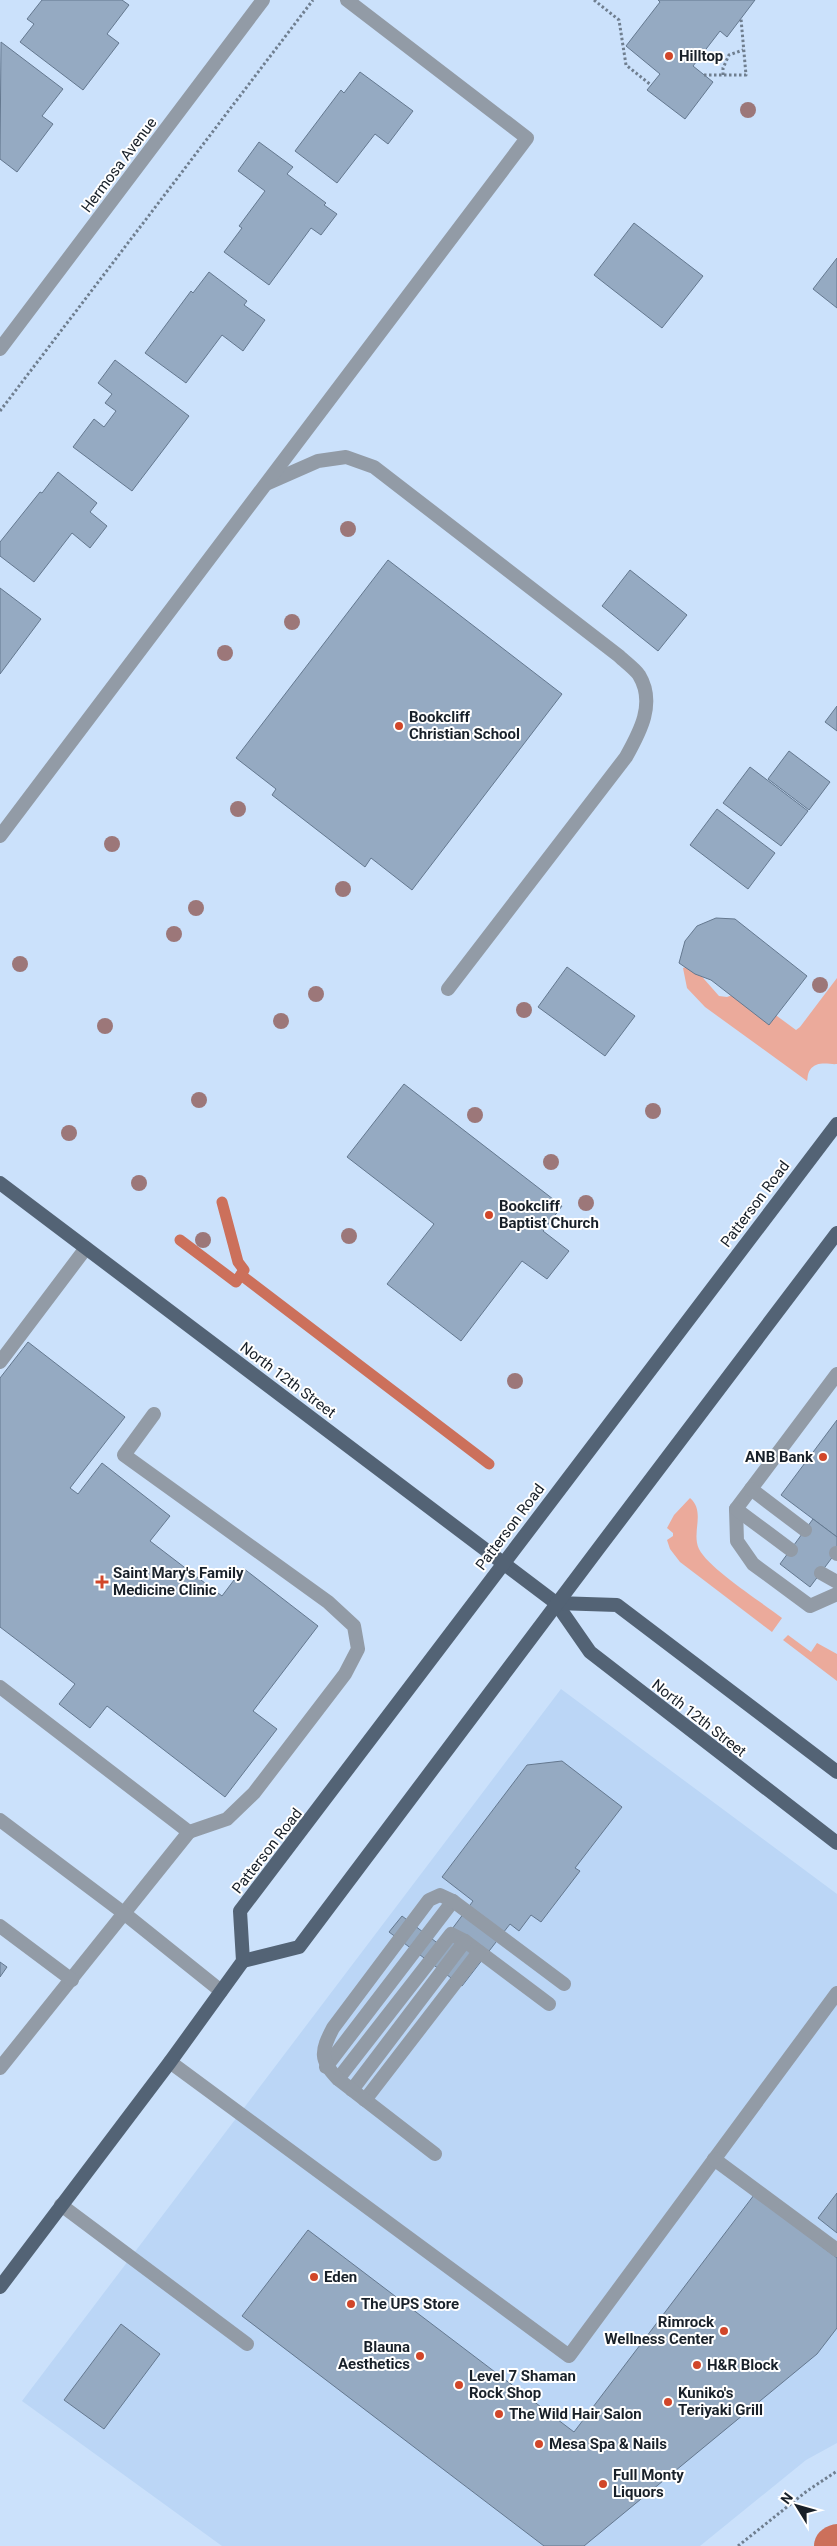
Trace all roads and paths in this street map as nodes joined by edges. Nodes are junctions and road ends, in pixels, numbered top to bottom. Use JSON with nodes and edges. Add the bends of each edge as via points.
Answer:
{"nodes":[{"id":1,"x":264,"y":0,"type":"edge"},
{"id":2,"x":313,"y":0,"type":"edge"},
{"id":3,"x":347,"y":0,"type":"edge"},
{"id":4,"x":594,"y":0,"type":"edge"},
{"id":5,"x":741,"y":19,"type":"dead end"},
{"id":6,"x":744,"y":50,"type":"junction"},
{"id":7,"x":704,"y":75,"type":"dead end"},
{"id":8,"x":724,"y":75,"type":"junction"},
{"id":9,"x":651,"y":85,"type":"dead end"},
{"id":10,"x":0,"y":349,"type":"edge"},
{"id":11,"x":0,"y":411,"type":"edge"},
{"id":12,"x":266,"y":484,"type":"junction"},
{"id":13,"x":0,"y":836,"type":"edge"},
{"id":14,"x":448,"y":989,"type":"dead end"},
{"id":15,"x":837,"y":1124,"type":"edge"},
{"id":16,"x":0,"y":1183,"type":"edge"},
{"id":17,"x":837,"y":1233,"type":"edge"},
{"id":18,"x":86,"y":1248,"type":"junction"},
{"id":19,"x":0,"y":1362,"type":"edge"},
{"id":20,"x":837,"y":1374,"type":"edge"},
{"id":21,"x":154,"y":1414,"type":"dead end"},
{"id":22,"x":751,"y":1489,"type":"junction"},
{"id":23,"x":736,"y":1509,"type":"junction"},
{"id":24,"x":805,"y":1530,"type":"dead end"},
{"id":25,"x":790,"y":1550,"type":"dead end"},
{"id":26,"x":503,"y":1564,"type":"junction"},
{"id":27,"x":820,"y":1573,"type":"dead end"},
{"id":28,"x":837,"y":1582,"type":"edge"},
{"id":29,"x":837,"y":1594,"type":"edge"},
{"id":30,"x":556,"y":1603,"type":"junction"},
{"id":31,"x":0,"y":1688,"type":"edge"},
{"id":32,"x":837,"y":1772,"type":"edge"},
{"id":33,"x":0,"y":1820,"type":"edge"},
{"id":34,"x":189,"y":1832,"type":"junction"},
{"id":35,"x":837,"y":1843,"type":"edge"},
{"id":36,"x":453,"y":1900,"type":"junction"},
{"id":37,"x":125,"y":1914,"type":"junction"},
{"id":38,"x":0,"y":1926,"type":"edge"},
{"id":39,"x":465,"y":1942,"type":"junction"},
{"id":40,"x":479,"y":1952,"type":"junction"},
{"id":41,"x":243,"y":1961,"type":"junction"},
{"id":42,"x":72,"y":1980,"type":"junction"},
{"id":43,"x":564,"y":1984,"type":"dead end"},
{"id":44,"x":221,"y":1991,"type":"junction"},
{"id":45,"x":837,"y":1993,"type":"edge"},
{"id":46,"x":549,"y":2004,"type":"dead end"},
{"id":47,"x":170,"y":2062,"type":"junction"},
{"id":48,"x":326,"y":2067,"type":"junction"},
{"id":49,"x":0,"y":2068,"type":"edge"},
{"id":50,"x":338,"y":2079,"type":"junction"},
{"id":51,"x":352,"y":2090,"type":"junction"},
{"id":52,"x":365,"y":2100,"type":"junction"},
{"id":53,"x":436,"y":2154,"type":"dead end"},
{"id":54,"x":714,"y":2158,"type":"junction"},
{"id":55,"x":61,"y":2206,"type":"junction"},
{"id":56,"x":837,"y":2250,"type":"edge"},
{"id":57,"x":0,"y":2287,"type":"edge"},
{"id":58,"x":247,"y":2344,"type":"dead end"},
{"id":59,"x":837,"y":2471,"type":"edge"},
{"id":60,"x":738,"y":2546,"type":"edge"}],
"edges":[{"from":1,"to":10,"type":"street","name":"Hermosa Avenue"},
{"from":2,"to":11,"type":"path"},
{"from":3,"to":12,"type":"street","via":[[527,138]]},
{"from":4,"to":9,"type":"path","via":[[619,20],[626,65]]},
{"from":5,"to":6,"type":"path"},
{"from":6,"to":8,"type":"path","via":[[729,55],[723,68]]},
{"from":6,"to":8,"type":"path","via":[[746,75]]},
{"from":7,"to":8,"type":"path"},
{"from":12,"to":13,"type":"street"},
{"from":12,"to":14,"type":"street","via":[[318,461],[346,457],[374,467],[619,656],[638,675],[646,697],[643,726],[626,757]]},
{"from":15,"to":26,"type":"main road","name":"Patterson Road"},
{"from":16,"to":18,"type":"main road","name":"North 12th Street"},
{"from":17,"to":30,"type":"main road"},
{"from":18,"to":19,"type":"street"},
{"from":18,"to":26,"type":"main road","name":"North 12th Street"},
{"from":20,"to":22,"type":"street"},
{"from":21,"to":34,"type":"street","via":[[124,1455],[328,1602],[354,1626],[358,1649],[345,1674],[254,1793],[227,1819]]},
{"from":22,"to":23,"type":"street"},
{"from":22,"to":24,"type":"street"},
{"from":23,"to":25,"type":"street"},
{"from":23,"to":29,"type":"street","via":[[737,1541],[752,1564],[810,1606]]},
{"from":26,"to":30,"type":"main road","name":"North 12th Street"},
{"from":26,"to":41,"type":"main road","name":"Patterson Road","via":[[240,1911]]},
{"from":27,"to":28,"type":"street"},
{"from":30,"to":32,"type":"main road","via":[[617,1605]]},
{"from":30,"to":35,"type":"main road","name":"North 12th Street","via":[[590,1652]]},
{"from":30,"to":41,"type":"main road","via":[[299,1947]]},
{"from":31,"to":34,"type":"street"},
{"from":33,"to":37,"type":"street"},
{"from":34,"to":37,"type":"street"},
{"from":36,"to":43,"type":"street"},
{"from":36,"to":48,"type":"street"},
{"from":36,"to":48,"type":"street","via":[[438,1895],[429,1900],[332,2028],[323,2048]]},
{"from":37,"to":42,"type":"street"},
{"from":37,"to":44,"type":"street"},
{"from":38,"to":42,"type":"street"},
{"from":39,"to":40,"type":"street"},
{"from":39,"to":50,"type":"street","via":[[451,1934]]},
{"from":39,"to":51,"type":"street"},
{"from":40,"to":46,"type":"street"},
{"from":40,"to":52,"type":"street"},
{"from":41,"to":44,"type":"main road"},
{"from":42,"to":49,"type":"street"},
{"from":44,"to":47,"type":"main road"},
{"from":45,"to":54,"type":"street"},
{"from":47,"to":54,"type":"street","via":[[569,2356]]},
{"from":47,"to":55,"type":"main road"},
{"from":48,"to":50,"type":"street"},
{"from":50,"to":51,"type":"street"},
{"from":51,"to":52,"type":"street"},
{"from":52,"to":53,"type":"street"},
{"from":54,"to":56,"type":"street"},
{"from":55,"to":57,"type":"main road"},
{"from":55,"to":58,"type":"street"},
{"from":59,"to":60,"type":"path"}]}
